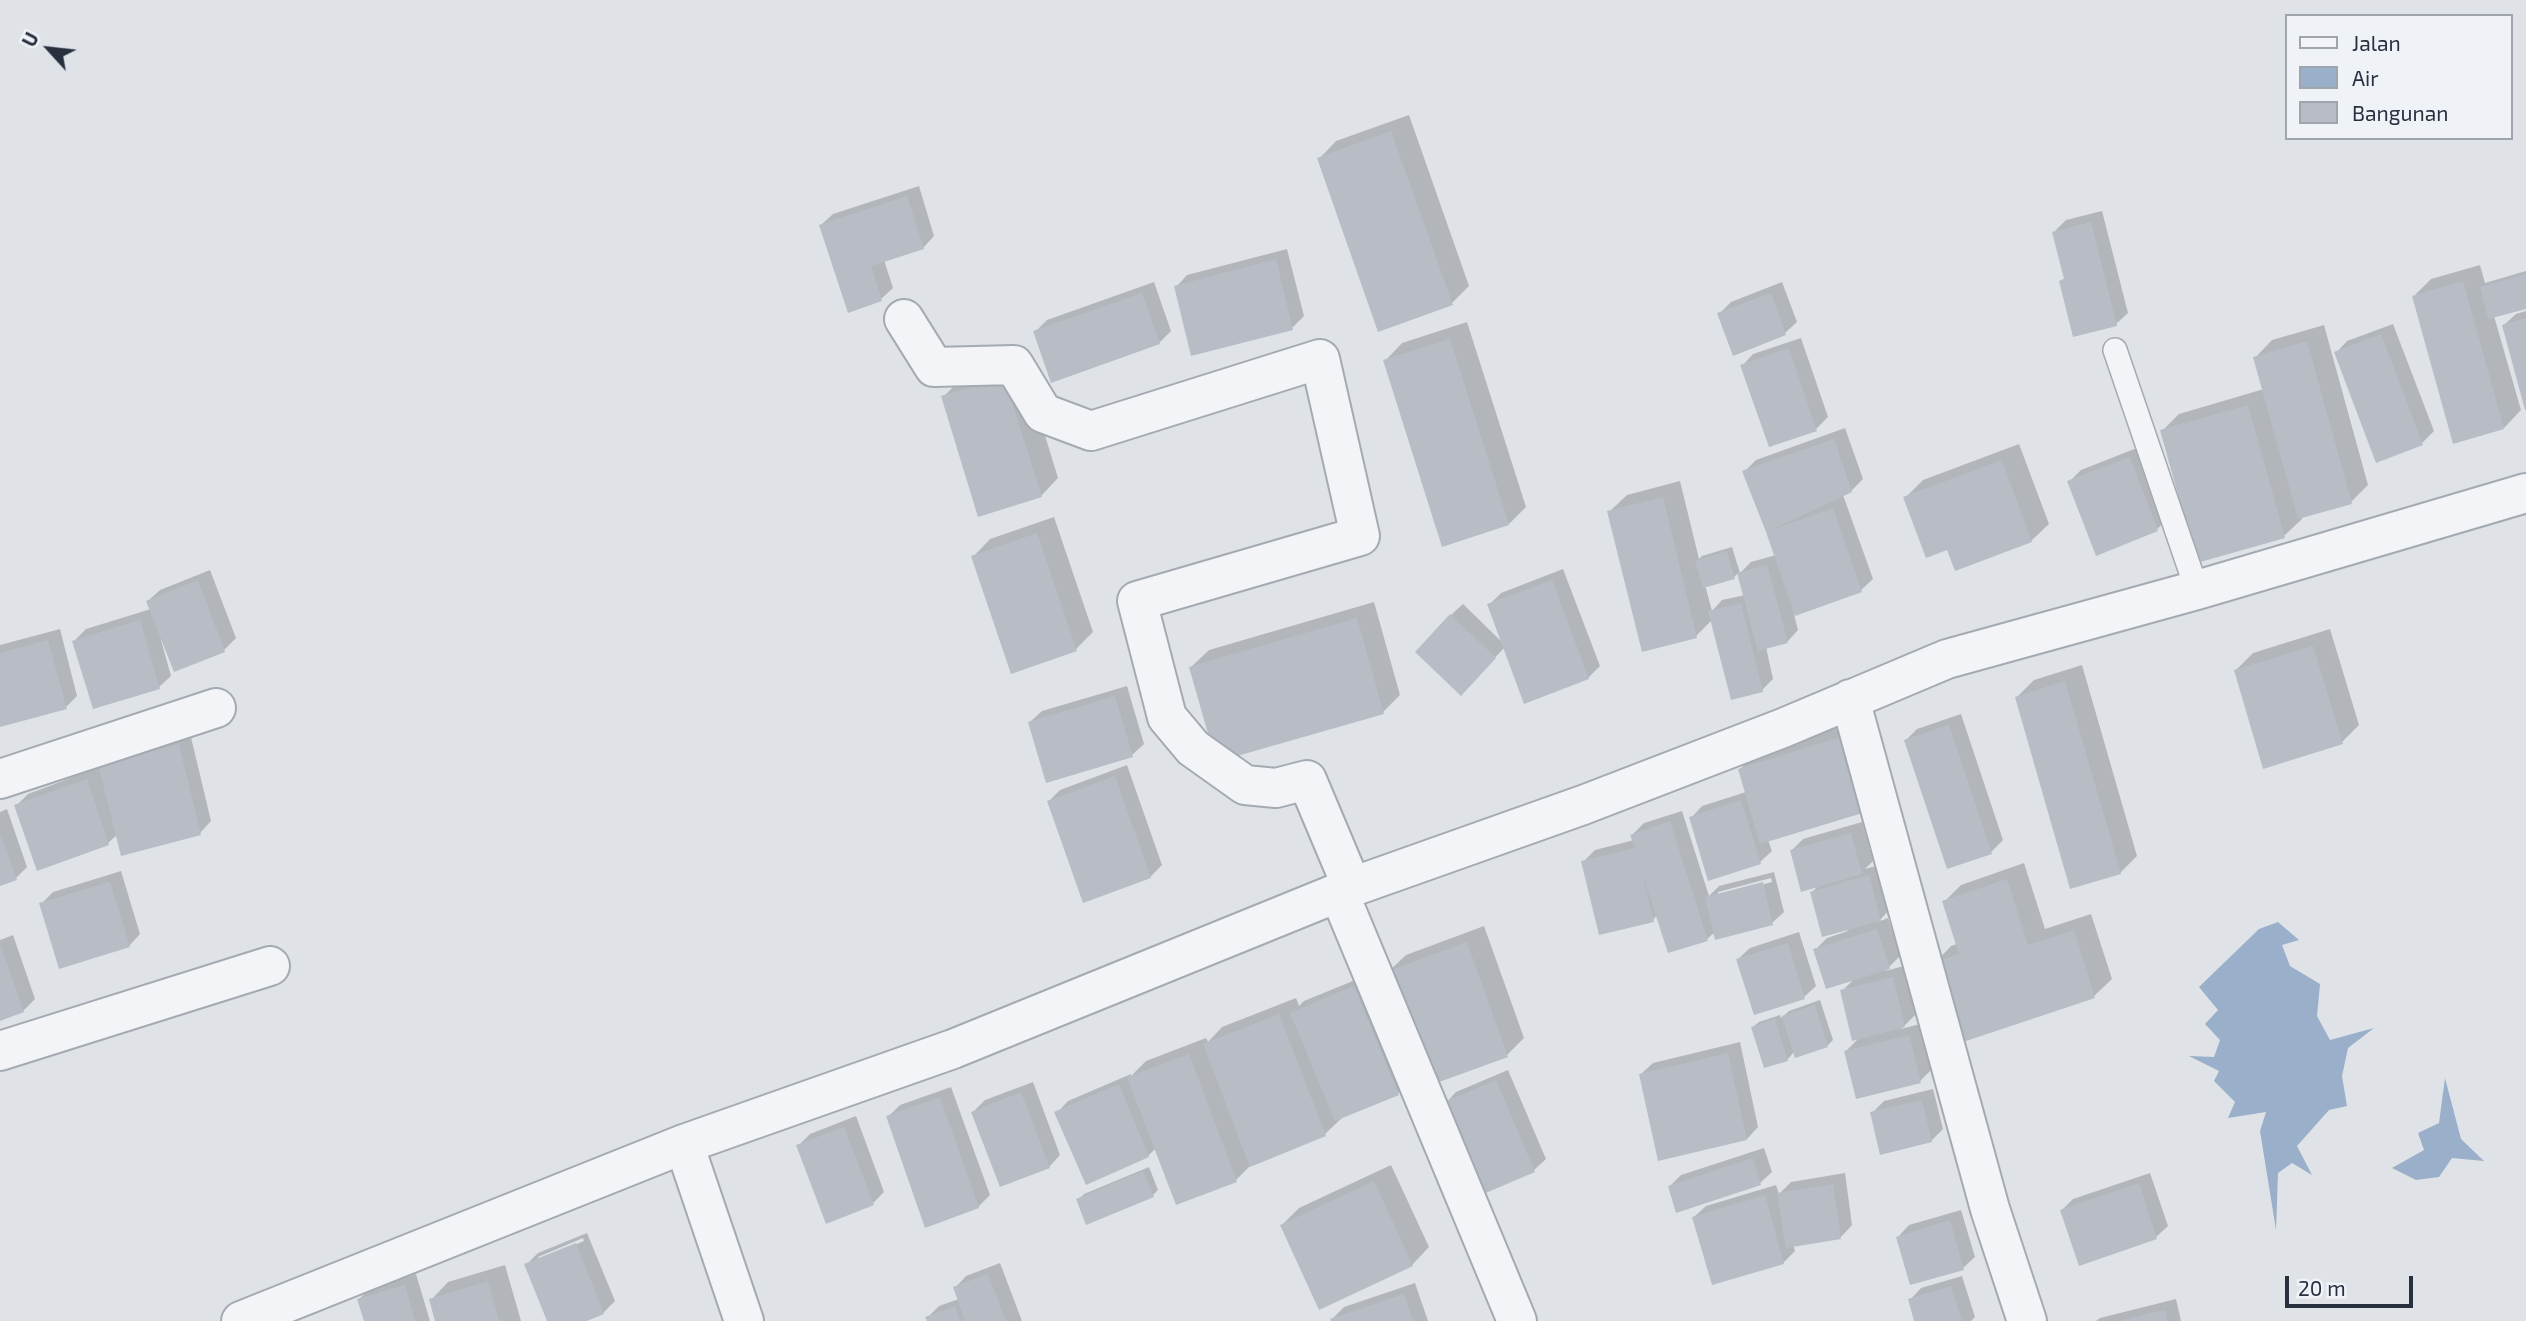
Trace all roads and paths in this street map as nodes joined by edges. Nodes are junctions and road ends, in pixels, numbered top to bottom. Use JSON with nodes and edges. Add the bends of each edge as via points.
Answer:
{"nodes":[{"id":1,"x":904,"y":318,"type":"dead end"},
{"id":2,"x":2115,"y":350,"type":"dead end"},
{"id":3,"x":2526,"y":494,"type":"edge"},
{"id":4,"x":2197,"y":590,"type":"junction"},
{"id":5,"x":1850,"y":699,"type":"junction"},
{"id":6,"x":216,"y":708,"type":"dead end"},
{"id":7,"x":0,"y":779,"type":"edge"},
{"id":8,"x":1345,"y":890,"type":"junction"},
{"id":9,"x":270,"y":966,"type":"dead end"},
{"id":10,"x":0,"y":1051,"type":"edge"},
{"id":11,"x":684,"y":1144,"type":"junction"},
{"id":12,"x":1513,"y":1320,"type":"edge"},
{"id":13,"x":241,"y":1321,"type":"edge"},
{"id":14,"x":744,"y":1321,"type":"edge"},
{"id":15,"x":2026,"y":1321,"type":"edge"}],
"edges":[{"from":1,"to":8,"type":"street","via":[[934,367],[1014,365],[1043,413],[1091,431],[1320,359],[1360,536],[1137,601],[1167,717],[1193,748],[1245,785],[1276,788],[1307,780]]},
{"from":2,"to":4,"type":"lane"},
{"from":3,"to":4,"type":"street"},
{"from":4,"to":5,"type":"street","via":[[1947,659]]},
{"from":5,"to":8,"type":"street","via":[[1583,805]]},
{"from":5,"to":15,"type":"street","via":[[1990,1209]]},
{"from":6,"to":7,"type":"street"},
{"from":8,"to":11,"type":"street","via":[[953,1049]]},
{"from":8,"to":12,"type":"street"},
{"from":9,"to":10,"type":"street"},
{"from":11,"to":13,"type":"street"},
{"from":11,"to":14,"type":"street"}]}
